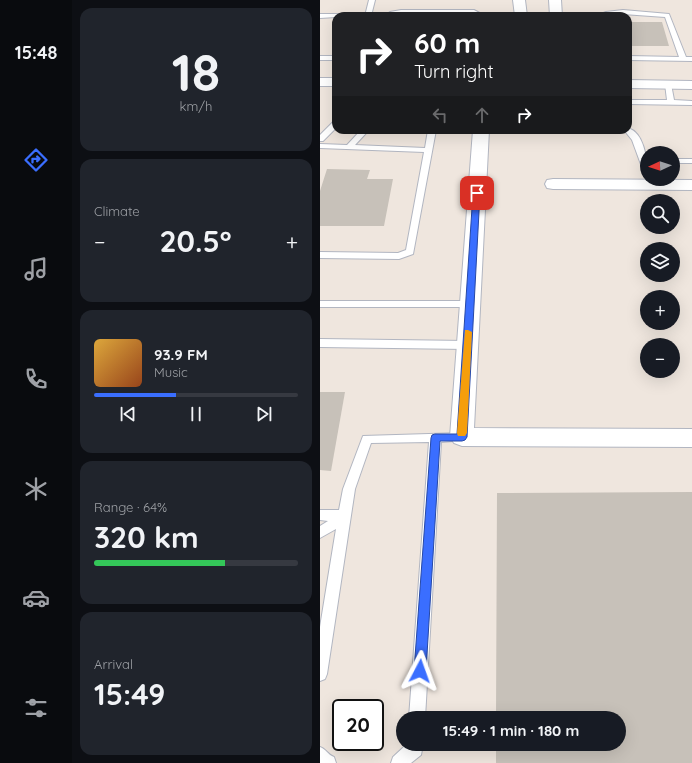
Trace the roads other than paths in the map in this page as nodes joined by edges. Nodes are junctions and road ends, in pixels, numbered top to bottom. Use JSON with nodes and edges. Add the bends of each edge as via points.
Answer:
{"nodes":[{"id":1,"x":372,"y":0,"type":"edge"},
{"id":2,"x":519,"y":0,"type":"edge"},
{"id":3,"x":555,"y":0,"type":"edge"},
{"id":4,"x":369,"y":12,"type":"edge"},
{"id":5,"x":401,"y":12,"type":"edge"},
{"id":6,"x":474,"y":12,"type":"edge"},
{"id":7,"x":520,"y":12,"type":"edge"},
{"id":8,"x":556,"y":12,"type":"edge"},
{"id":9,"x":632,"y":14,"type":"edge"},
{"id":10,"x":320,"y":16,"type":"edge"},
{"id":11,"x":332,"y":16,"type":"edge"},
{"id":12,"x":320,"y":58,"type":"edge"},
{"id":13,"x":332,"y":58,"type":"edge"},
{"id":14,"x":632,"y":58,"type":"edge"},
{"id":15,"x":683,"y":59,"type":"junction"},
{"id":16,"x":692,"y":60,"type":"edge"},
{"id":17,"x":320,"y":82,"type":"edge"},
{"id":18,"x":332,"y":82,"type":"edge"},
{"id":19,"x":632,"y":84,"type":"edge"},
{"id":20,"x":668,"y":84,"type":"junction"},
{"id":21,"x":692,"y":85,"type":"edge"},
{"id":22,"x":632,"y":102,"type":"edge"},
{"id":23,"x":671,"y":102,"type":"junction"},
{"id":24,"x":692,"y":103,"type":"edge"},
{"id":25,"x":332,"y":128,"type":"edge"},
{"id":26,"x":361,"y":134,"type":"edge"},
{"id":27,"x":431,"y":134,"type":"edge"},
{"id":28,"x":481,"y":134,"type":"edge"},
{"id":29,"x":632,"y":134,"type":"edge"},
{"id":30,"x":320,"y":139,"type":"edge"},
{"id":31,"x":320,"y":146,"type":"edge"},
{"id":32,"x":348,"y":148,"type":"junction"},
{"id":33,"x":640,"y":149,"type":"edge"},
{"id":34,"x":429,"y":150,"type":"junction"},
{"id":35,"x":680,"y":161,"type":"edge"},
{"id":36,"x":692,"y":161,"type":"edge"},
{"id":37,"x":640,"y":179,"type":"edge"},
{"id":38,"x":680,"y":183,"type":"edge"},
{"id":39,"x":553,"y":184,"type":"dead end"},
{"id":40,"x":692,"y":185,"type":"edge"},
{"id":41,"x":320,"y":255,"type":"edge"},
{"id":42,"x":320,"y":304,"type":"edge"},
{"id":43,"x":470,"y":304,"type":"junction"},
{"id":44,"x":320,"y":343,"type":"edge"},
{"id":45,"x":467,"y":345,"type":"junction"},
{"id":46,"x":462,"y":437,"type":"junction"},
{"id":47,"x":435,"y":438,"type":"junction"},
{"id":48,"x":692,"y":438,"type":"edge"},
{"id":49,"x":320,"y":515,"type":"edge"},
{"id":50,"x":344,"y":516,"type":"junction"},
{"id":51,"x":320,"y":533,"type":"edge"},
{"id":52,"x":320,"y":674,"type":"edge"},
{"id":53,"x":417,"y":711,"type":"edge"},
{"id":54,"x":413,"y":751,"type":"edge"},
{"id":55,"x":320,"y":755,"type":"edge"},
{"id":56,"x":328,"y":763,"type":"edge"},
{"id":57,"x":399,"y":763,"type":"edge"}],
"edges":[{"from":1,"to":4,"type":"lane"},
{"from":2,"to":7,"type":"street"},
{"from":3,"to":8,"type":"street"},
{"from":5,"to":6,"type":"lane"},
{"from":9,"to":15,"type":"lane","via":[[667,15]]},
{"from":10,"to":11,"type":"lane"},
{"from":12,"to":13,"type":"lane"},
{"from":14,"to":15,"type":"lane"},
{"from":15,"to":16,"type":"lane"},
{"from":17,"to":18,"type":"street"},
{"from":19,"to":20,"type":"street"},
{"from":20,"to":21,"type":"street"},
{"from":20,"to":23,"type":"lane"},
{"from":22,"to":23,"type":"lane"},
{"from":23,"to":24,"type":"lane"},
{"from":25,"to":30,"type":"lane"},
{"from":26,"to":32,"type":"lane"},
{"from":27,"to":34,"type":"lane"},
{"from":28,"to":43,"type":"street"},
{"from":29,"to":33,"type":"lane"},
{"from":31,"to":32,"type":"lane"},
{"from":32,"to":34,"type":"lane"},
{"from":34,"to":41,"type":"lane","via":[[410,252],[399,256]]},
{"from":35,"to":36,"type":"lane"},
{"from":37,"to":39,"type":"street"},
{"from":38,"to":40,"type":"street"},
{"from":42,"to":43,"type":"lane"},
{"from":43,"to":45,"type":"street"},
{"from":44,"to":45,"type":"lane"},
{"from":45,"to":46,"type":"street"},
{"from":46,"to":47,"type":"lane"},
{"from":46,"to":48,"type":"street"},
{"from":47,"to":50,"type":"lane","via":[[367,438],[349,490]]},
{"from":47,"to":53,"type":"lane"},
{"from":49,"to":50,"type":"lane"},
{"from":50,"to":51,"type":"lane"},
{"from":50,"to":52,"type":"lane"},
{"from":54,"to":57,"type":"lane"},
{"from":55,"to":56,"type":"lane"}]}
